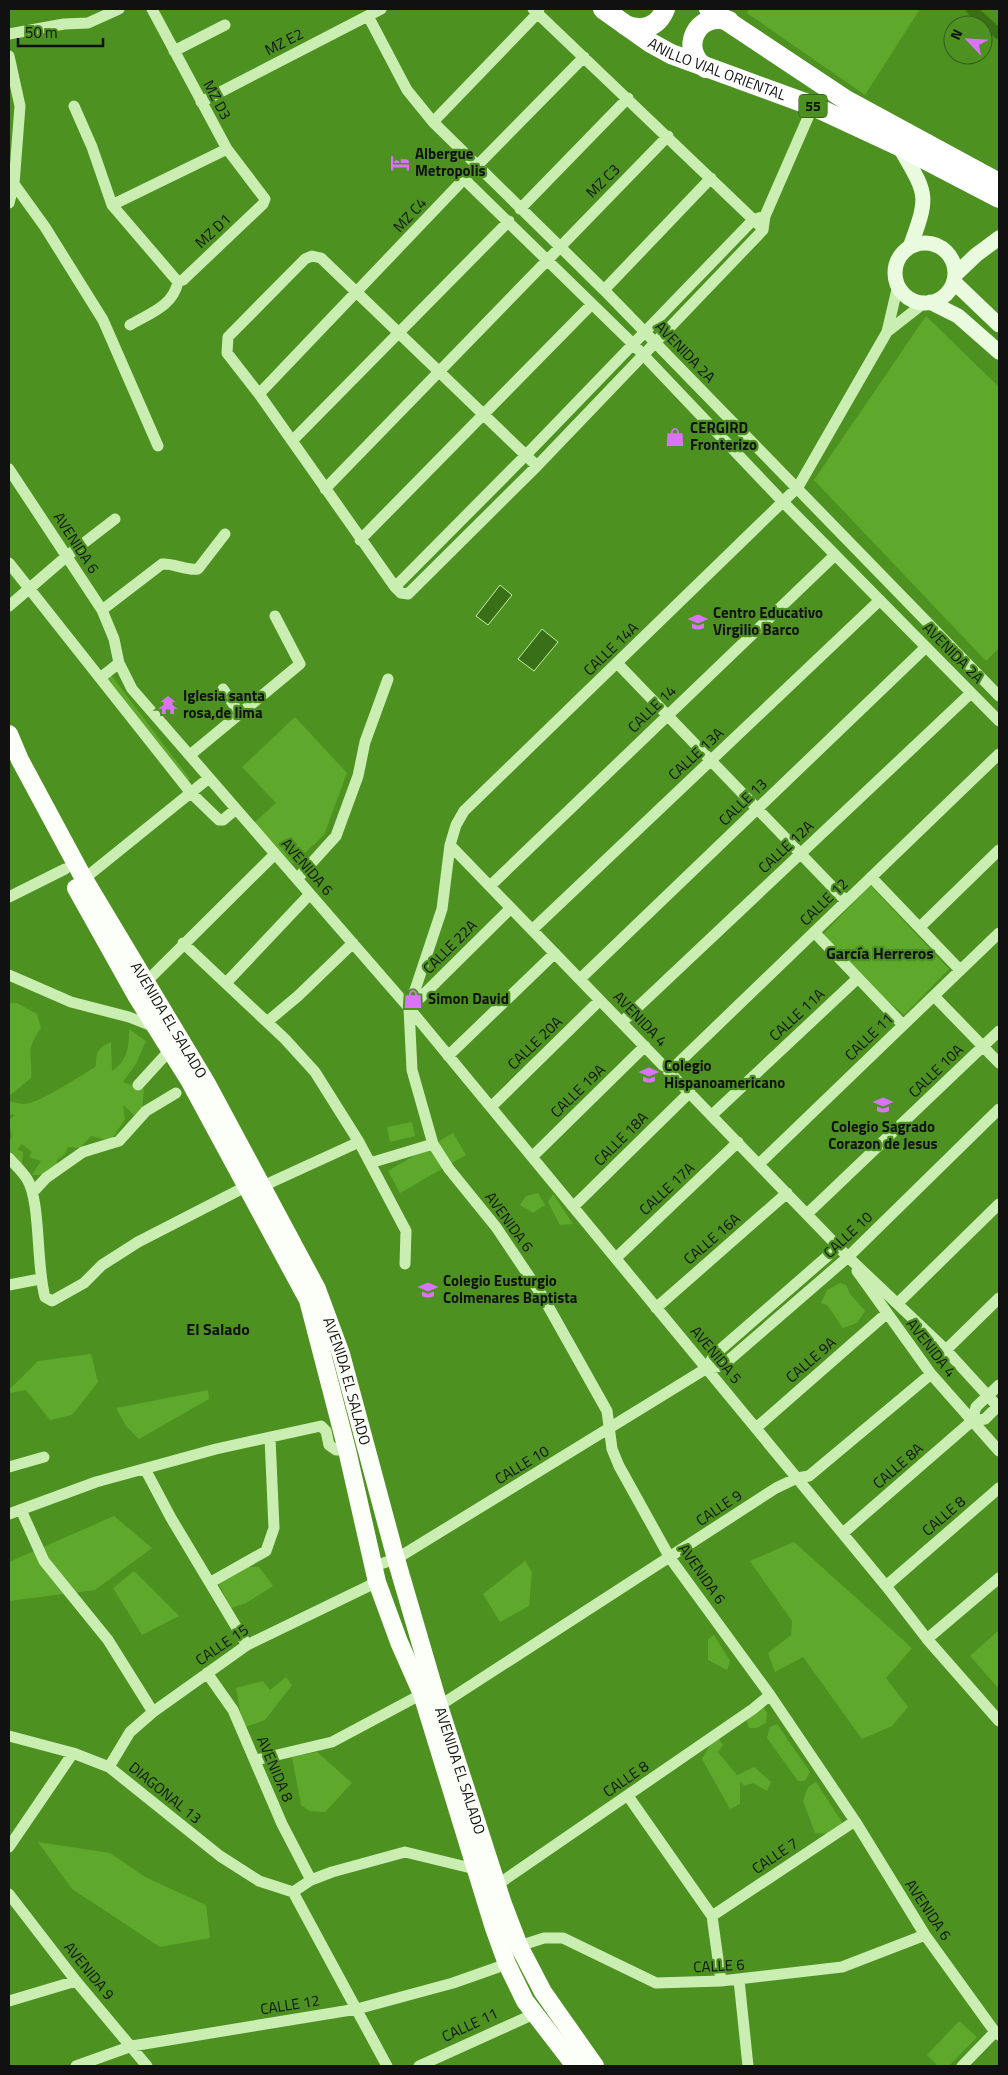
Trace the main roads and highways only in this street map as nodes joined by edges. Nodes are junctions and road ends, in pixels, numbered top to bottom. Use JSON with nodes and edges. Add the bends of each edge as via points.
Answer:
{"nodes":[{"id":1,"x":603,"y":9,"type":"edge"},
{"id":2,"x":665,"y":9,"type":"edge"},
{"id":3,"x":709,"y":9,"type":"edge"},
{"id":4,"x":729,"y":22,"type":"junction"},
{"id":5,"x":624,"y":24,"type":"junction"},
{"id":6,"x":706,"y":68,"type":"junction"},
{"id":7,"x":999,"y":183,"type":"edge"},
{"id":8,"x":999,"y":198,"type":"edge"},
{"id":9,"x":9,"y":734,"type":"edge"},
{"id":10,"x":9,"y":762,"type":"edge"},
{"id":11,"x":255,"y":1186,"type":"junction"},
{"id":12,"x":575,"y":2066,"type":"edge"},
{"id":13,"x":595,"y":2066,"type":"edge"}],
"edges":[{"from":1,"to":5,"type":"highway","name":"ANILLO VIAL ORIENTAL","number":"55"},
{"from":2,"to":5,"type":"highway","via":[[659,20],[649,27],[636,29]]},
{"from":3,"to":4,"type":"highway","name":"ANILLO VIAL ORIENTAL","number":"55"},
{"from":4,"to":6,"type":"highway","via":[[718,19],[706,21],[694,34],[692,50],[697,61]]},
{"from":4,"to":7,"type":"highway","name":"ANILLO VIAL ORIENTAL","number":"55","via":[[846,100]]},
{"from":5,"to":6,"type":"highway","name":"ANILLO VIAL ORIENTAL","number":"55","via":[[662,49]]},
{"from":6,"to":8,"type":"highway","name":"ANILLO VIAL ORIENTAL","number":"55","via":[[813,106]]},
{"from":9,"to":11,"type":"main road","name":"AVENIDA EL SALADO","via":[[84,879],[208,1084]]},
{"from":10,"to":11,"type":"main road","name":"AVENIDA EL SALADO","via":[[65,869],[157,1028]]},
{"from":11,"to":12,"type":"main road","name":"AVENIDA EL SALADO","via":[[308,1300],[348,1450],[376,1574],[399,1642],[422,1694],[507,1964],[525,2001]]},
{"from":11,"to":13,"type":"main road","name":"AVENIDA EL SALADO","via":[[318,1289],[341,1354],[439,1706],[518,1946],[543,1992]]}]}
